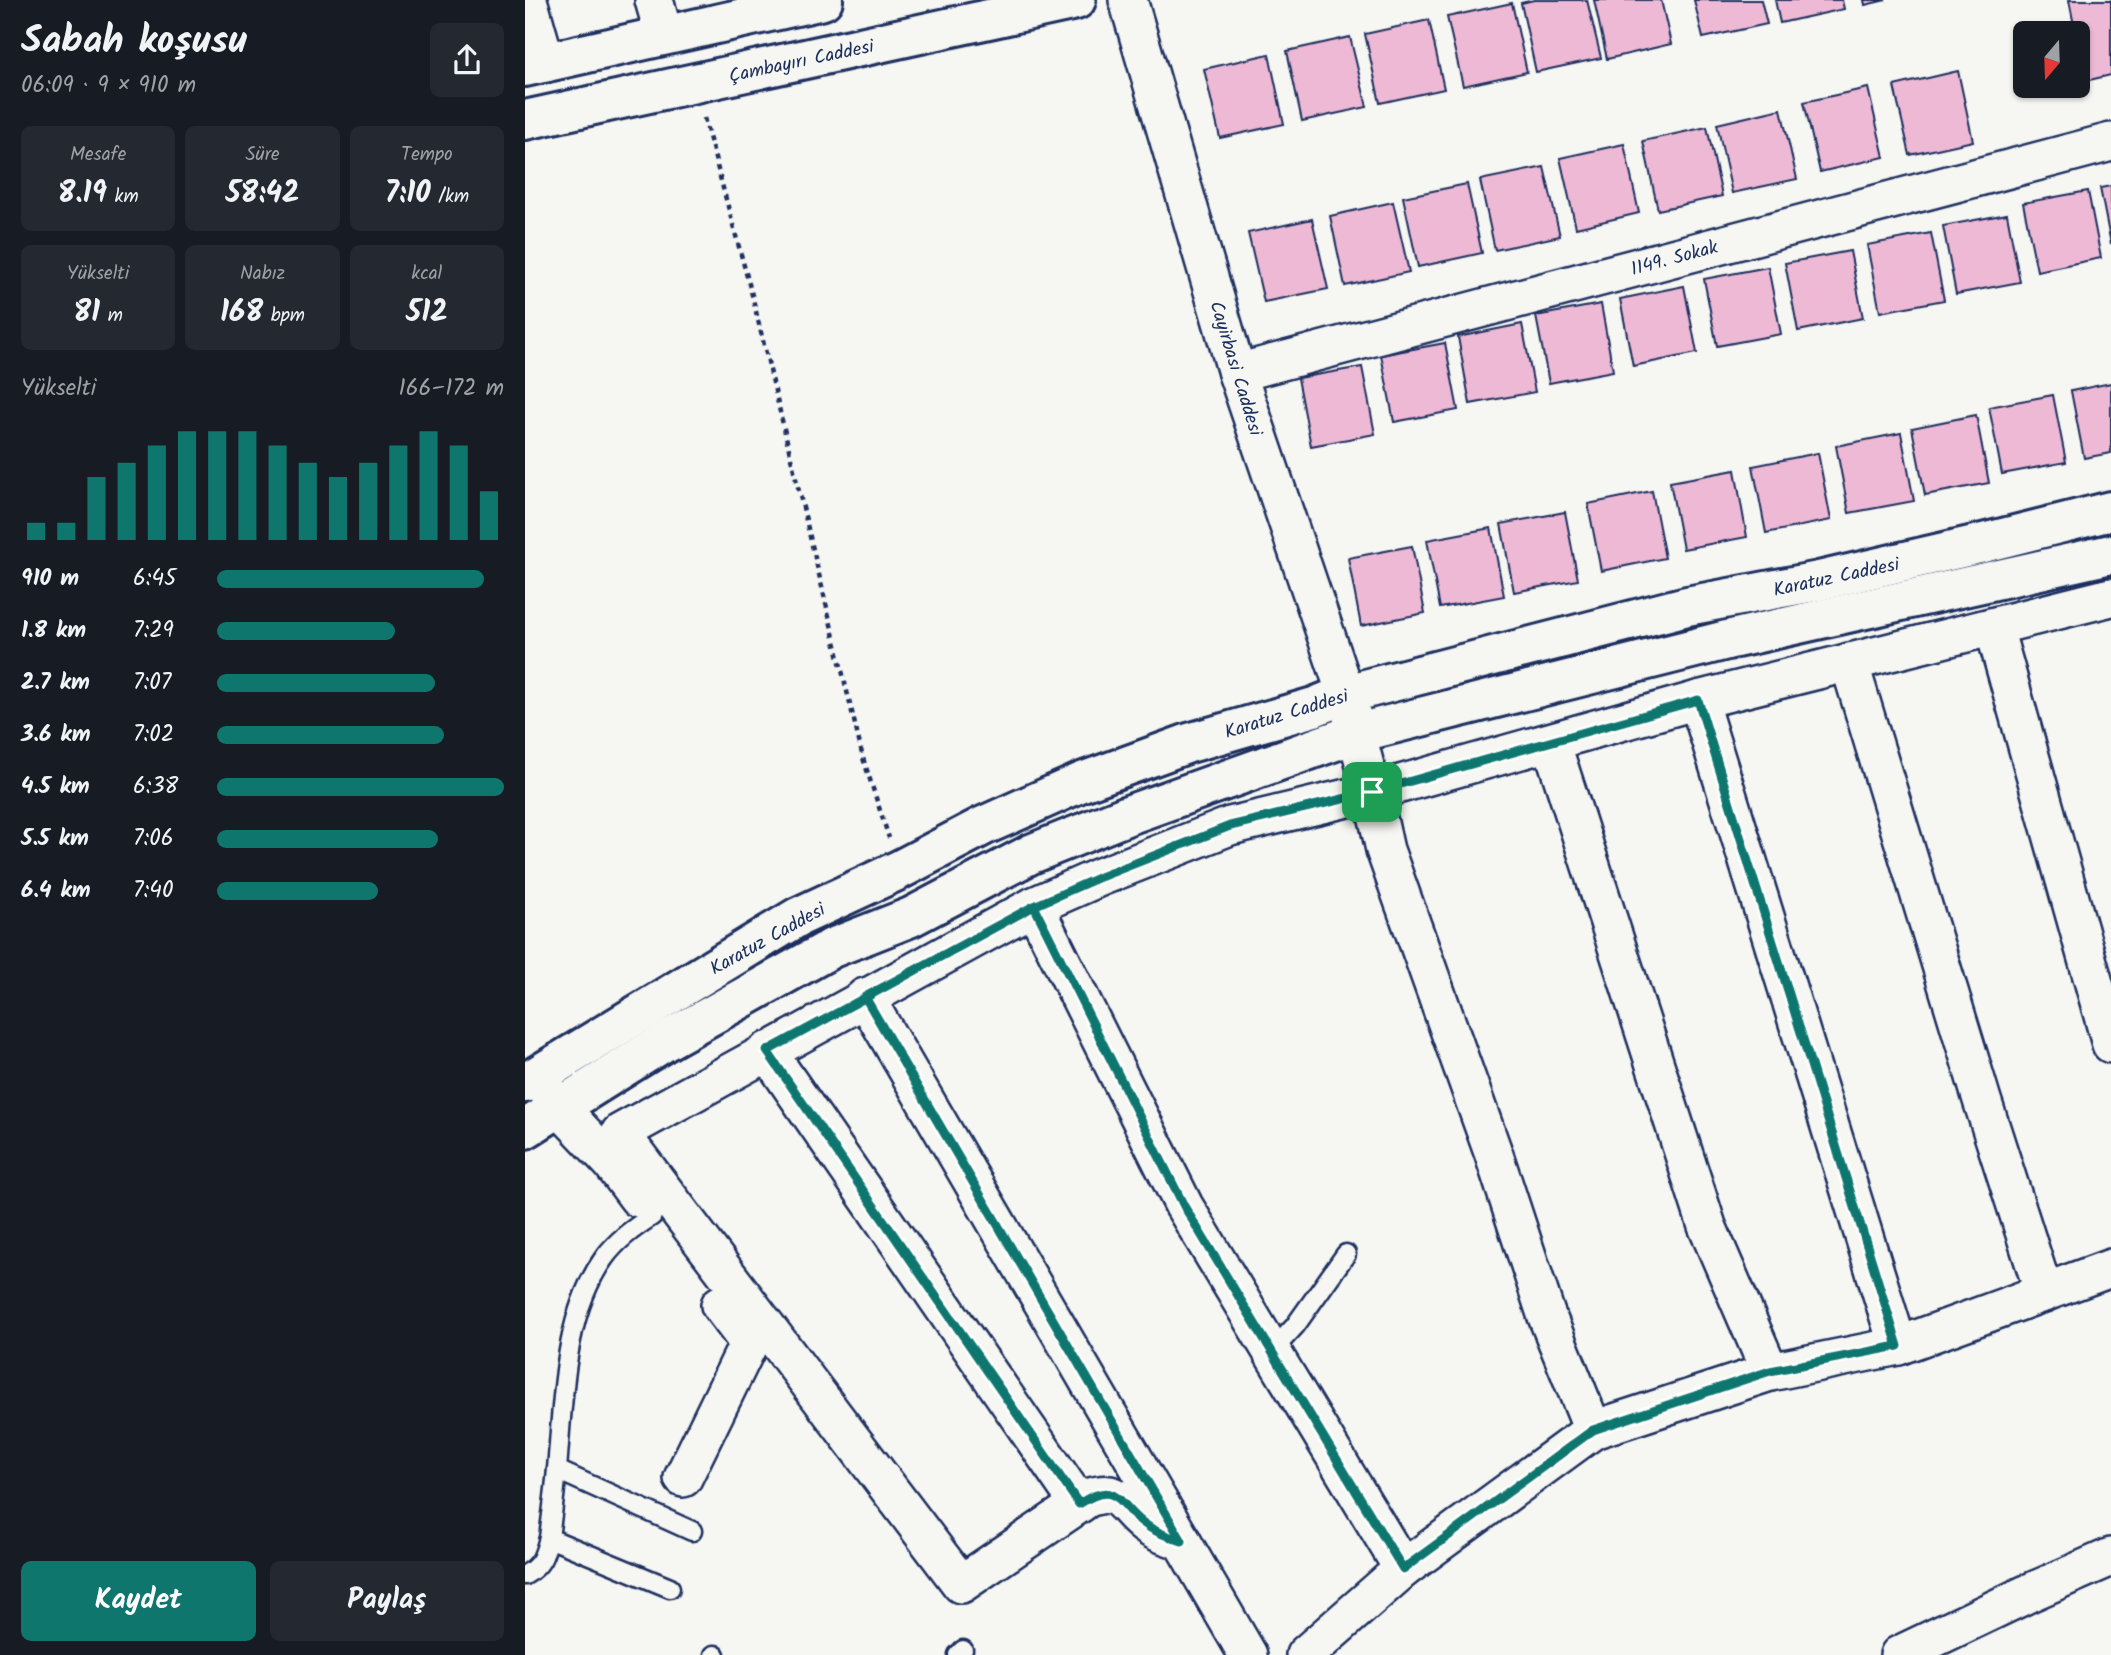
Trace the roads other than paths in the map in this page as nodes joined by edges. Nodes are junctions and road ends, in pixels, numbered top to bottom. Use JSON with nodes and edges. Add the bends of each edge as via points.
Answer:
{"nodes":[{"id":1,"x":528,"y":0,"type":"edge"},
{"id":2,"x":824,"y":0,"type":"edge"},
{"id":3,"x":1076,"y":0,"type":"edge"},
{"id":4,"x":1128,"y":0,"type":"edge"},
{"id":5,"x":659,"y":18,"type":"edge"},
{"id":6,"x":536,"y":65,"type":"edge"},
{"id":7,"x":525,"y":120,"type":"edge"},
{"id":8,"x":2111,"y":142,"type":"edge"},
{"id":9,"x":1237,"y":373,"type":"junction"},
{"id":10,"x":2111,"y":511,"type":"edge"},
{"id":11,"x":2111,"y":554,"type":"edge"},
{"id":12,"x":2111,"y":597,"type":"edge"},
{"id":13,"x":1994,"y":628,"type":"junction"},
{"id":14,"x":1849,"y":662,"type":"junction"},
{"id":15,"x":1346,"y":694,"type":"junction"},
{"id":16,"x":1698,"y":700,"type":"junction"},
{"id":17,"x":1357,"y":733,"type":"junction"},
{"id":18,"x":1551,"y":742,"type":"junction"},
{"id":19,"x":1372,"y":792,"type":"junction"},
{"id":20,"x":1034,"y":906,"type":"junction"},
{"id":21,"x":865,"y":997,"type":"junction"},
{"id":22,"x":2111,"y":1044,"type":"edge"},
{"id":23,"x":767,"y":1051,"type":"junction"},
{"id":24,"x":531,"y":1078,"type":"edge"},
{"id":25,"x":559,"y":1107,"type":"junction"},
{"id":26,"x":525,"y":1129,"type":"edge"},
{"id":27,"x":652,"y":1216,"type":"junction"},
{"id":28,"x":1346,"y":1254,"type":"dead end"},
{"id":29,"x":2111,"y":1268,"type":"edge"},
{"id":30,"x":2044,"y":1293,"type":"junction"},
{"id":31,"x":1898,"y":1346,"type":"junction"},
{"id":32,"x":1272,"y":1351,"type":"junction"},
{"id":33,"x":1770,"y":1371,"type":"junction"},
{"id":34,"x":1593,"y":1430,"type":"junction"},
{"id":35,"x":557,"y":1470,"type":"junction"},
{"id":36,"x":683,"y":1478,"type":"dead end"},
{"id":37,"x":1079,"y":1504,"type":"junction"},
{"id":38,"x":692,"y":1531,"type":"dead end"},
{"id":39,"x":549,"y":1538,"type":"junction"},
{"id":40,"x":1182,"y":1541,"type":"junction"},
{"id":41,"x":2111,"y":1557,"type":"edge"},
{"id":42,"x":1403,"y":1569,"type":"junction"},
{"id":43,"x":525,"y":1575,"type":"edge"},
{"id":44,"x":670,"y":1588,"type":"dead end"},
{"id":45,"x":1248,"y":1655,"type":"edge"},
{"id":46,"x":1305,"y":1655,"type":"edge"},
{"id":47,"x":1899,"y":1655,"type":"edge"}],
"edges":[{"from":1,"to":6,"type":"street"},
{"from":2,"to":5,"type":"street"},
{"from":3,"to":7,"type":"street","name":"Çambayırı Caddesi"},
{"from":4,"to":9,"type":"street","name":"Cayirbasi Caddesi"},
{"from":5,"to":6,"type":"street"},
{"from":8,"to":9,"type":"street","name":"1149. Sokak"},
{"from":9,"to":15,"type":"street","name":"Cayirbasi Caddesi"},
{"from":10,"to":15,"type":"street","name":"Karatuz Caddesi","via":[[1833,578],[1687,606]]},
{"from":11,"to":17,"type":"street","via":[[1727,640]]},
{"from":12,"to":13,"type":"street"},
{"from":13,"to":14,"type":"street"},
{"from":13,"to":22,"type":"street"},
{"from":14,"to":16,"type":"street"},
{"from":14,"to":30,"type":"street"},
{"from":15,"to":17,"type":"street","name":"Cayirbasi Caddesi"},
{"from":15,"to":24,"type":"street","name":"Karatuz Caddesi","via":[[1314,708],[1189,743],[1082,782],[983,826],[798,917]]},
{"from":16,"to":18,"type":"street"},
{"from":16,"to":31,"type":"street"},
{"from":17,"to":19,"type":"street","name":"Cayirbasi Caddesi"},
{"from":17,"to":25,"type":"street","via":[[1031,854],[911,917],[832,948]]},
{"from":18,"to":19,"type":"street"},
{"from":18,"to":33,"type":"street","via":[[1707,1226]]},
{"from":19,"to":20,"type":"street","via":[[1230,826]]},
{"from":19,"to":34,"type":"street","name":"Cayirbasi Caddesi","via":[[1385,850],[1546,1314]]},
{"from":20,"to":21,"type":"street"},
{"from":20,"to":32,"type":"street","via":[[1184,1206]]},
{"from":21,"to":23,"type":"street"},
{"from":21,"to":40,"type":"street"},
{"from":23,"to":37,"type":"street"},
{"from":23,"to":37,"type":"street","via":[[620,1133],[961,1584]]},
{"from":24,"to":25,"type":"street"},
{"from":25,"to":26,"type":"street"},
{"from":25,"to":27,"type":"street","via":[[611,1162]]},
{"from":27,"to":35,"type":"lane","via":[[614,1246],[586,1289],[564,1373]]},
{"from":27,"to":36,"type":"street","via":[[749,1342]]},
{"from":28,"to":32,"type":"lane","via":[[1296,1326]]},
{"from":29,"to":30,"type":"street"},
{"from":30,"to":31,"type":"street"},
{"from":31,"to":33,"type":"street"},
{"from":32,"to":42,"type":"street"},
{"from":33,"to":34,"type":"street"},
{"from":34,"to":42,"type":"street"},
{"from":35,"to":38,"type":"lane"},
{"from":35,"to":39,"type":"lane"},
{"from":37,"to":40,"type":"street","via":[[1097,1495],[1121,1498],[1156,1532]]},
{"from":39,"to":43,"type":"lane","via":[[537,1568]]},
{"from":39,"to":44,"type":"lane"},
{"from":40,"to":45,"type":"street"},
{"from":41,"to":47,"type":"street"},
{"from":42,"to":46,"type":"street"}]}
